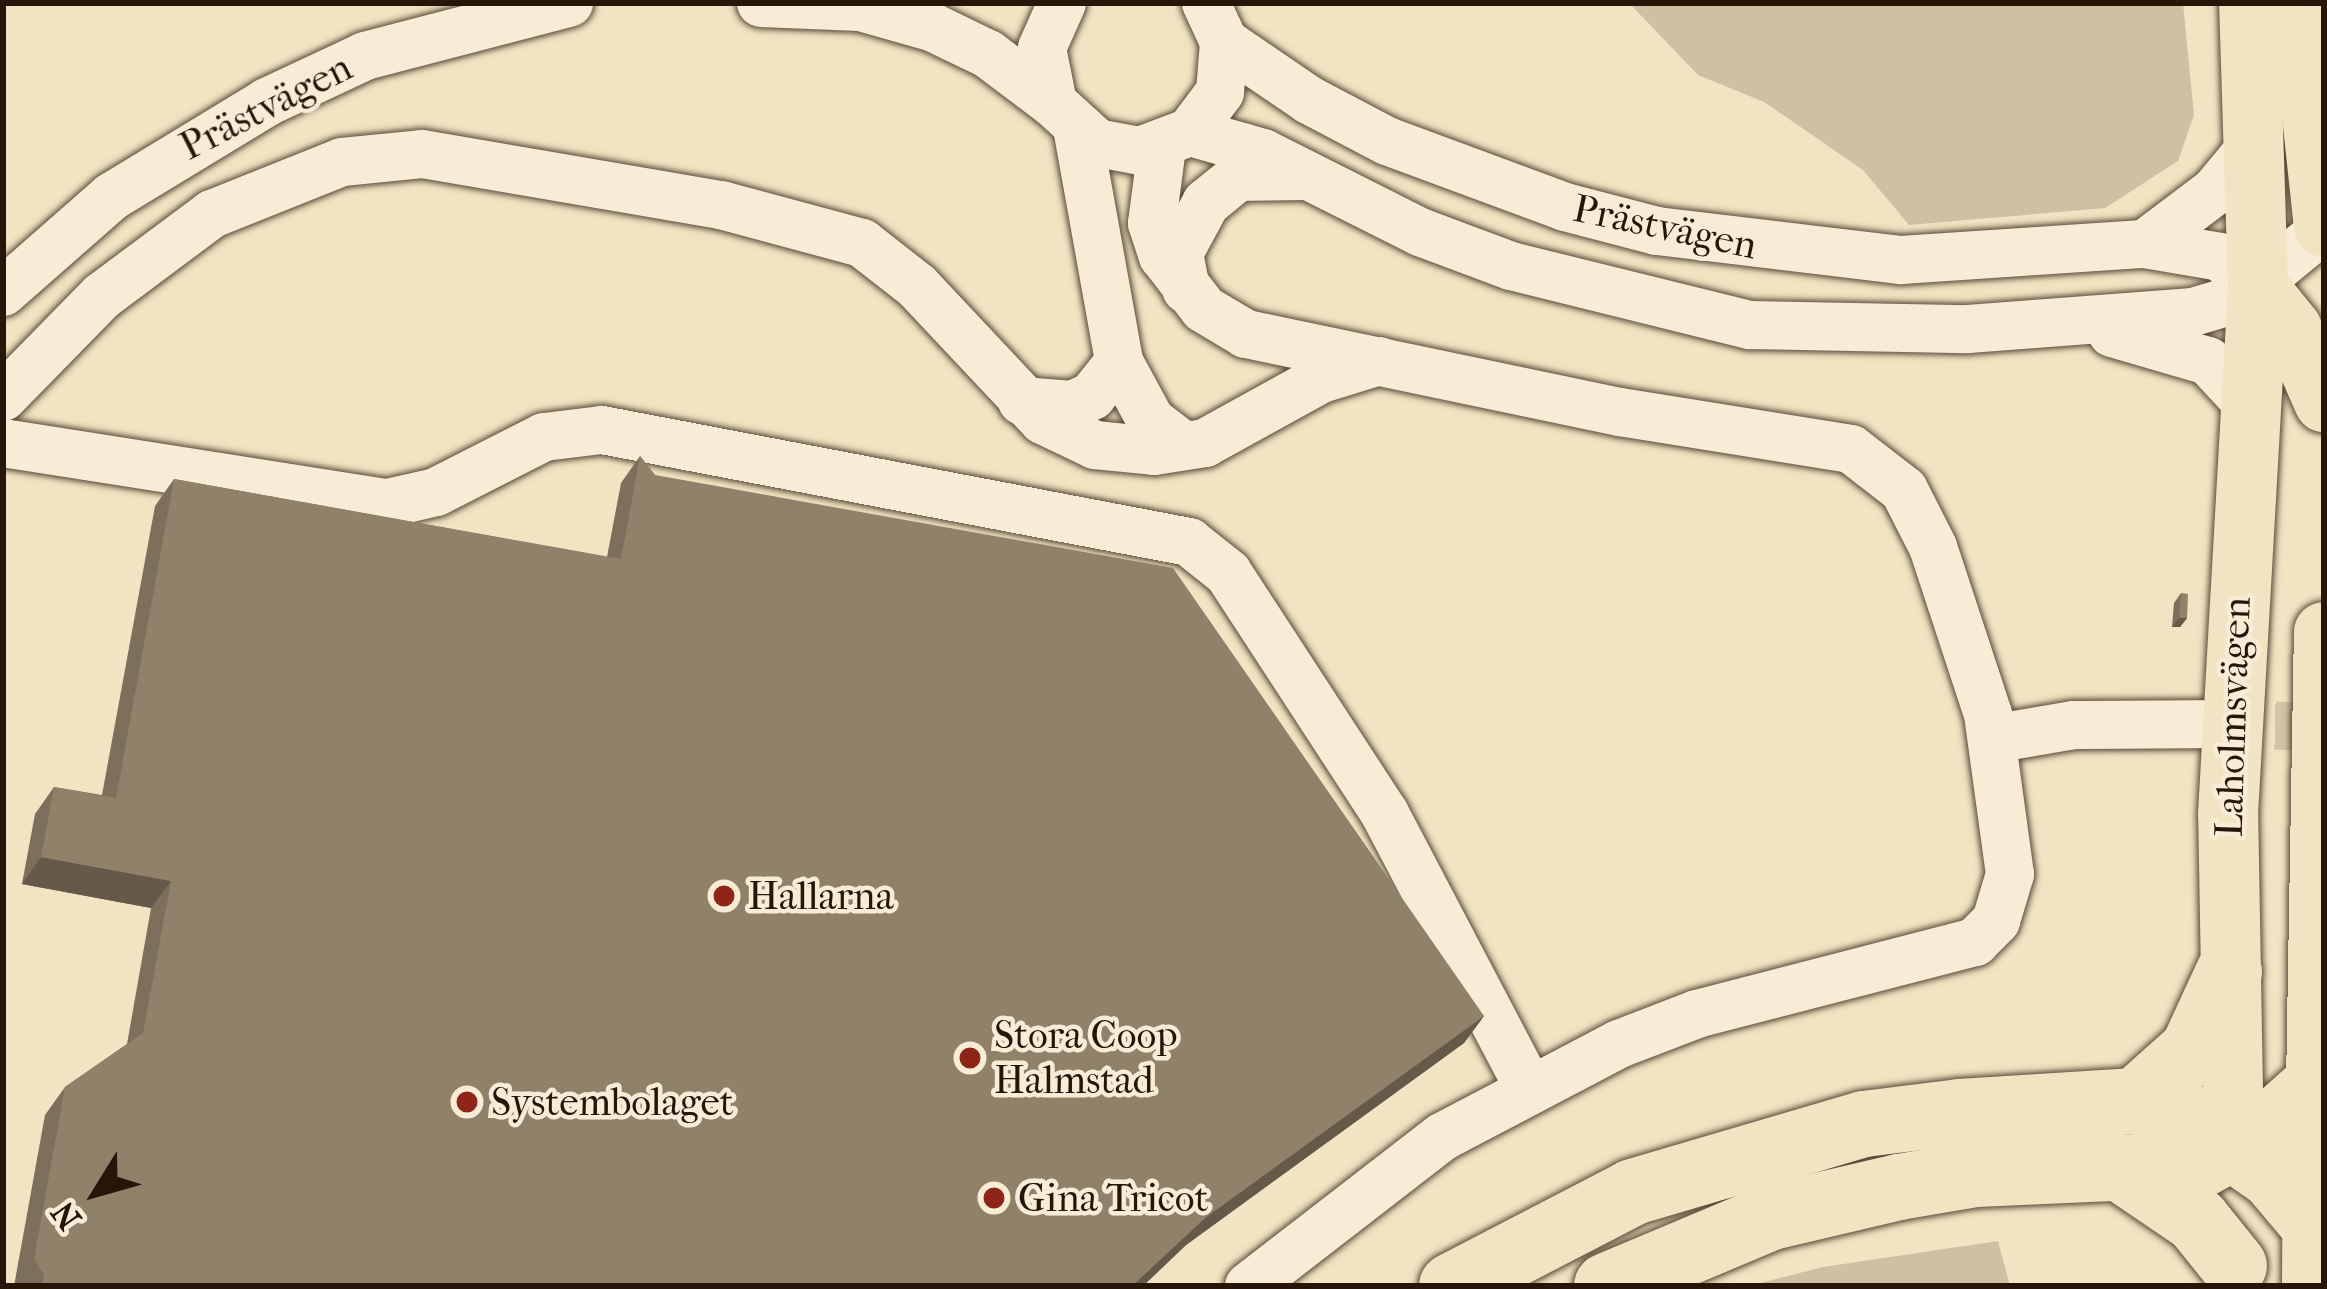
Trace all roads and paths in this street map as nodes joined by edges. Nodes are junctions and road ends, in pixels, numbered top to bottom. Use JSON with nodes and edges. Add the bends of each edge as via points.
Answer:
{"nodes":[{"id":1,"x":569,"y":3,"type":"edge"},
{"id":2,"x":761,"y":3,"type":"edge"},
{"id":3,"x":1062,"y":3,"type":"edge"},
{"id":4,"x":2249,"y":3,"type":"edge"},
{"id":5,"x":2300,"y":3,"type":"edge"},
{"id":6,"x":1215,"y":22,"type":"edge"},
{"id":7,"x":1065,"y":118,"type":"junction"},
{"id":8,"x":2258,"y":139,"type":"junction"},
{"id":9,"x":1176,"y":140,"type":"junction"},
{"id":10,"x":1305,"y":177,"type":"junction"},
{"id":11,"x":2324,"y":228,"type":"edge"},
{"id":12,"x":2145,"y":244,"type":"junction"},
{"id":13,"x":2258,"y":287,"type":"junction"},
{"id":14,"x":1186,"y":289,"type":"junction"},
{"id":15,"x":3,"y":292,"type":"edge"},
{"id":16,"x":2060,"y":324,"type":"junction"},
{"id":17,"x":1246,"y":334,"type":"junction"},
{"id":18,"x":1384,"y":359,"type":"junction"},
{"id":19,"x":1119,"y":362,"type":"junction"},
{"id":20,"x":3,"y":397,"type":"edge"},
{"id":21,"x":1022,"y":401,"type":"junction"},
{"id":22,"x":2324,"y":401,"type":"edge"},
{"id":23,"x":2248,"y":404,"type":"junction"},
{"id":24,"x":1246,"y":427,"type":"junction"},
{"id":25,"x":3,"y":443,"type":"edge"},
{"id":26,"x":1184,"y":445,"type":"junction"},
{"id":27,"x":2324,"y":632,"type":"edge"},
{"id":28,"x":2203,"y":724,"type":"tunnel mouth"},
{"id":29,"x":1992,"y":739,"type":"junction"},
{"id":30,"x":2229,"y":972,"type":"junction"},
{"id":31,"x":2316,"y":1084,"type":"junction"},
{"id":32,"x":1529,"y":1088,"type":"junction"},
{"id":33,"x":2136,"y":1101,"type":"junction"},
{"id":34,"x":2234,"y":1148,"type":"junction"},
{"id":35,"x":2126,"y":1172,"type":"junction"},
{"id":36,"x":2315,"y":1256,"type":"edge"},
{"id":37,"x":2234,"y":1276,"type":"edge"},
{"id":38,"x":1249,"y":1286,"type":"edge"},
{"id":39,"x":1452,"y":1286,"type":"edge"},
{"id":40,"x":1607,"y":1286,"type":"edge"}],
"edges":[{"from":1,"to":15,"type":"street","name":"Prästvägen","via":[[365,56],[267,102],[110,197]]},
{"from":2,"to":7,"type":"street","name":"Prästvägen","via":[[860,7],[934,28],[988,54]]},
{"from":3,"to":7,"type":"street","via":[[1042,48]]},
{"from":4,"to":8,"type":"main road","name":"Laholmsvägen"},
{"from":5,"to":11,"type":"main road"},
{"from":6,"to":9,"type":"street","name":"Prästvägen","via":[[1220,92]]},
{"from":6,"to":12,"type":"street","name":"Prästvägen","via":[[1309,100],[1388,141],[1565,207],[1658,231],[1901,260]]},
{"from":7,"to":9,"type":"street","name":"Prästvägen","via":[[1119,150]]},
{"from":7,"to":19,"type":"street"},
{"from":8,"to":12,"type":"street","via":[[2215,190]]},
{"from":8,"to":13,"type":"main road","name":"Laholmsvägen"},
{"from":9,"to":10,"type":"street","name":"Prästvägen","via":[[1263,153]]},
{"from":9,"to":14,"type":"street","via":[[1151,223]]},
{"from":10,"to":14,"type":"street","via":[[1238,177],[1206,202],[1179,253]]},
{"from":10,"to":16,"type":"street","name":"Prästvägen","via":[[1511,266],[1673,311],[1844,330]]},
{"from":11,"to":13,"type":"street","name":"Prästvägen"},
{"from":12,"to":13,"type":"street","name":"Prästvägen","via":[[2220,257]]},
{"from":13,"to":16,"type":"street","name":"Prästvägen","via":[[2194,312]]},
{"from":13,"to":22,"type":"main road","via":[[2293,329]]},
{"from":13,"to":23,"type":"main road","name":"Laholmsvägen"},
{"from":14,"to":17,"type":"street"},
{"from":16,"to":23,"type":"street","name":"Prästvägen","via":[[2183,350],[2208,361]]},
{"from":17,"to":18,"type":"street"},
{"from":17,"to":24,"type":"street","via":[[1260,376]]},
{"from":18,"to":24,"type":"street","via":[[1321,379]]},
{"from":18,"to":29,"type":"street","via":[[1620,412],[1851,449],[1904,490],[1933,548]]},
{"from":19,"to":21,"type":"street","via":[[1092,396],[1072,405]]},
{"from":19,"to":26,"type":"street","via":[[1151,421]]},
{"from":20,"to":21,"type":"street","via":[[102,296],[212,214],[331,166],[422,154],[722,205],[846,236],[916,286]]},
{"from":21,"to":26,"type":"street","via":[[1064,434],[1095,445]]},
{"from":23,"to":30,"type":"main road","name":"Laholmsvägen","via":[[2233,661]]},
{"from":24,"to":26,"type":"street"},
{"from":25,"to":32,"type":"street","via":[[388,502],[436,492],[544,437],[602,430],[1189,542],[1228,574],[1384,814]]},
{"from":27,"to":31,"type":"main road"},
{"from":28,"to":29,"type":"street","via":[[2074,725]]},
{"from":29,"to":32,"type":"street","via":[[2010,874],[1986,934],[1954,954],[1697,1014]]},
{"from":30,"to":33,"type":"highway","via":[[2193,1050]]},
{"from":30,"to":34,"type":"main road","name":"Laholmsvägen"},
{"from":31,"to":34,"type":"highway"},
{"from":31,"to":36,"type":"highway"},
{"from":32,"to":38,"type":"street","via":[[1442,1137]]},
{"from":33,"to":34,"type":"highway","via":[[2207,1124]]},
{"from":33,"to":39,"type":"highway","via":[[1864,1124],[1633,1192]]},
{"from":34,"to":35,"type":"highway","via":[[2182,1169]]},
{"from":34,"to":36,"type":"highway","via":[[2273,1176]]},
{"from":34,"to":37,"type":"highway","name":"Laholmsvägen"},
{"from":35,"to":37,"type":"highway","via":[[2197,1220]]},
{"from":35,"to":40,"type":"highway","via":[[1976,1174],[1899,1187],[1771,1217]]}]}
